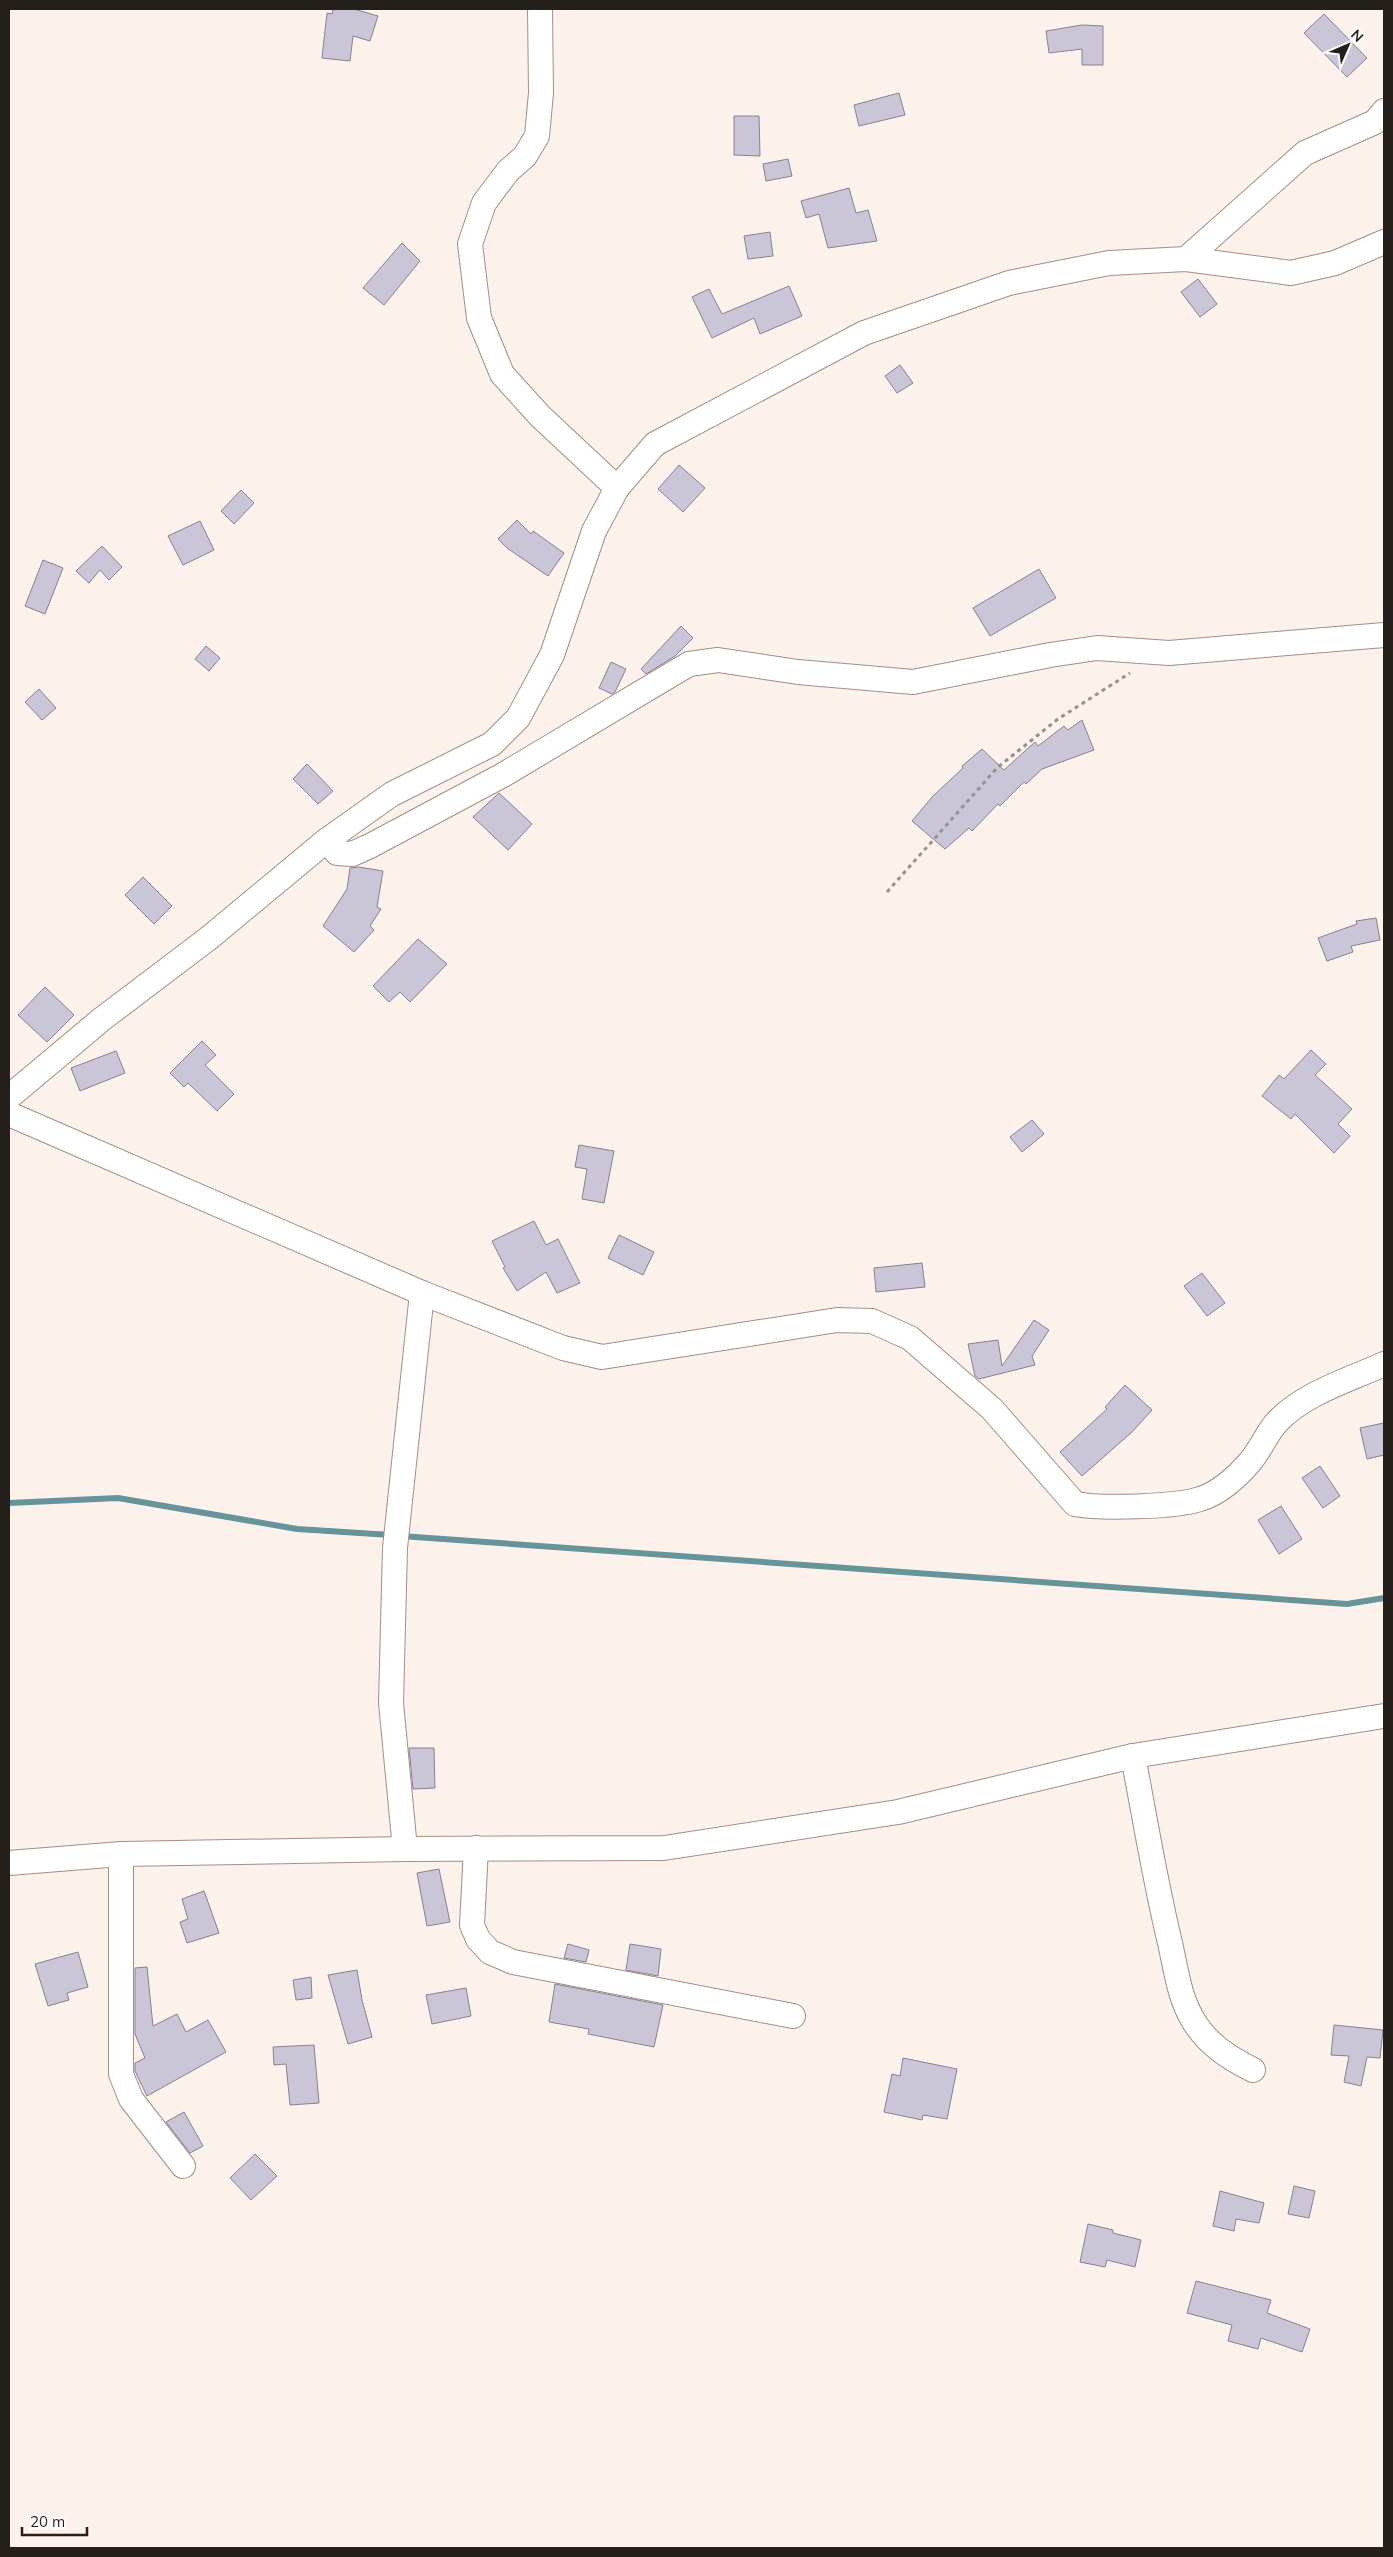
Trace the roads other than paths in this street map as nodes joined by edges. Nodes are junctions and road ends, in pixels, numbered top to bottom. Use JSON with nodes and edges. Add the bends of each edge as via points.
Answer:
{"nodes":[{"id":1,"x":540,"y":9,"type":"edge"},
{"id":2,"x":1384,"y":111,"type":"edge"},
{"id":3,"x":1384,"y":242,"type":"edge"},
{"id":4,"x":1186,"y":259,"type":"junction"},
{"id":5,"x":617,"y":488,"type":"junction"},
{"id":6,"x":1384,"y":635,"type":"edge"},
{"id":7,"x":327,"y":840,"type":"junction"},
{"id":8,"x":9,"y":1098,"type":"edge"},
{"id":9,"x":9,"y":1114,"type":"edge"},
{"id":10,"x":422,"y":1292,"type":"junction"},
{"id":11,"x":1384,"y":1364,"type":"edge"},
{"id":12,"x":1384,"y":1716,"type":"edge"},
{"id":13,"x":1133,"y":1756,"type":"junction"},
{"id":14,"x":476,"y":1848,"type":"junction"},
{"id":15,"x":405,"y":1849,"type":"junction"},
{"id":16,"x":121,"y":1854,"type":"junction"},
{"id":17,"x":9,"y":1863,"type":"edge"},
{"id":18,"x":793,"y":2016,"type":"dead end"},
{"id":19,"x":1253,"y":2070,"type":"dead end"},
{"id":20,"x":183,"y":2166,"type":"dead end"}],
"edges":[{"from":1,"to":5,"type":"street","via":[[538,136],[484,203],[470,244],[479,318],[502,374],[540,416]]},
{"from":2,"to":4,"type":"street","via":[[1375,122],[1305,153]]},
{"from":3,"to":4,"type":"street","via":[[1335,263],[1291,272]]},
{"from":4,"to":5,"type":"street","via":[[1109,263],[1009,283],[864,333],[655,444]]},
{"from":5,"to":7,"type":"street","via":[[594,531],[552,655],[518,718],[492,744],[392,794]]},
{"from":6,"to":7,"type":"street","via":[[1162,653],[1097,648],[1050,654],[914,682],[798,672],[718,660],[690,664],[503,775],[370,846],[352,854],[337,853]]},
{"from":7,"to":8,"type":"street","via":[[209,938],[102,1018]]},
{"from":9,"to":10,"type":"street"},
{"from":10,"to":11,"type":"street","via":[[563,1348],[602,1357],[836,1320],[872,1320],[910,1338],[992,1409],[1075,1504],[1093,1508],[1186,1502],[1214,1493],[1250,1463],[1277,1422],[1293,1409],[1315,1395]]},
{"from":10,"to":15,"type":"street","via":[[395,1548],[391,1703]]},
{"from":12,"to":13,"type":"street"},
{"from":13,"to":14,"type":"street","via":[[898,1812],[664,1848]]},
{"from":13,"to":19,"type":"street","via":[[1161,1906],[1184,2004],[1210,2042],[1226,2056]]},
{"from":14,"to":15,"type":"street"},
{"from":14,"to":18,"type":"street","via":[[472,1924],[478,1939],[490,1952],[513,1962]]},
{"from":15,"to":16,"type":"street"},
{"from":16,"to":17,"type":"street"},
{"from":16,"to":20,"type":"street","via":[[121,2074],[131,2099]]}]}
